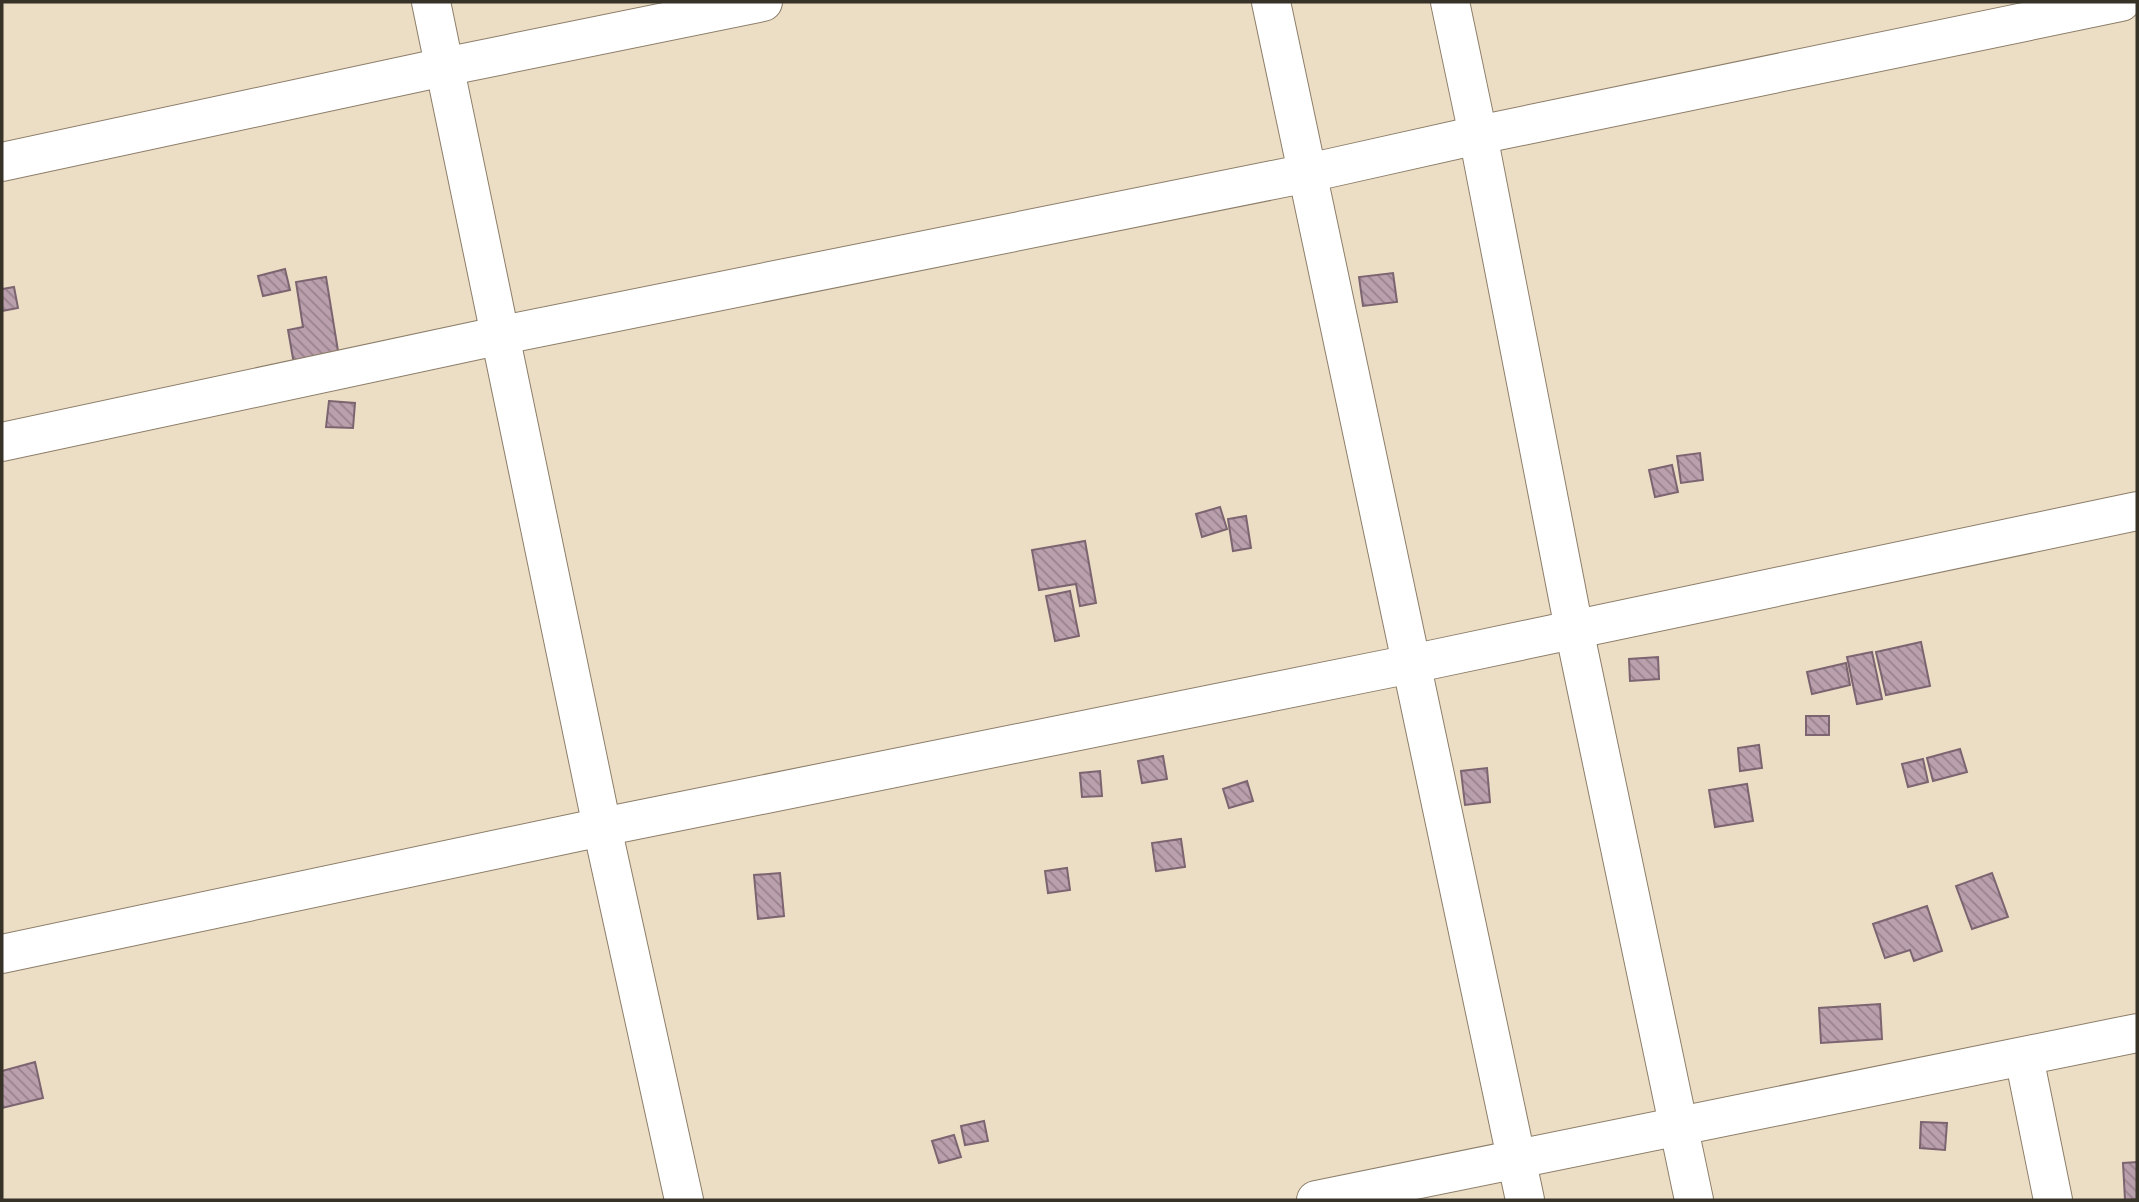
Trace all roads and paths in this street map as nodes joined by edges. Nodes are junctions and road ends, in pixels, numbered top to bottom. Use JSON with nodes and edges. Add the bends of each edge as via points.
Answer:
{"nodes":[{"id":1,"x":431,"y":2,"type":"edge"},
{"id":2,"x":763,"y":2,"type":"edge"},
{"id":3,"x":1271,"y":2,"type":"edge"},
{"id":4,"x":1450,"y":2,"type":"edge"},
{"id":5,"x":2122,"y":2,"type":"edge"},
{"id":6,"x":444,"y":67,"type":"junction"},
{"id":7,"x":1478,"y":135,"type":"junction"},
{"id":8,"x":2,"y":162,"type":"edge"},
{"id":9,"x":1308,"y":173,"type":"junction"},
{"id":10,"x":502,"y":335,"type":"junction"},
{"id":11,"x":2,"y":442,"type":"edge"},
{"id":12,"x":2137,"y":511,"type":"edge"},
{"id":13,"x":1574,"y":629,"type":"junction"},
{"id":14,"x":1411,"y":664,"type":"junction"},
{"id":15,"x":602,"y":828,"type":"junction"},
{"id":16,"x":2,"y":954,"type":"edge"},
{"id":17,"x":2137,"y":1033,"type":"edge"},
{"id":18,"x":2024,"y":1057,"type":"junction"},
{"id":19,"x":1679,"y":1126,"type":"junction"},
{"id":20,"x":1517,"y":1161,"type":"junction"},
{"id":21,"x":684,"y":1200,"type":"edge"},
{"id":22,"x":1316,"y":1200,"type":"edge"},
{"id":23,"x":1525,"y":1200,"type":"edge"},
{"id":24,"x":1694,"y":1200,"type":"edge"},
{"id":25,"x":2053,"y":1200,"type":"edge"}],
"edges":[{"from":1,"to":6,"type":"street"},
{"from":2,"to":6,"type":"street"},
{"from":3,"to":9,"type":"street"},
{"from":4,"to":7,"type":"street"},
{"from":5,"to":7,"type":"street"},
{"from":6,"to":8,"type":"street"},
{"from":6,"to":10,"type":"street"},
{"from":7,"to":9,"type":"street"},
{"from":7,"to":13,"type":"street"},
{"from":9,"to":10,"type":"street"},
{"from":9,"to":14,"type":"street"},
{"from":10,"to":11,"type":"street"},
{"from":10,"to":15,"type":"street"},
{"from":12,"to":13,"type":"street"},
{"from":13,"to":14,"type":"street"},
{"from":13,"to":19,"type":"street"},
{"from":14,"to":15,"type":"street"},
{"from":14,"to":20,"type":"street"},
{"from":15,"to":16,"type":"street"},
{"from":15,"to":21,"type":"street"},
{"from":17,"to":18,"type":"street"},
{"from":18,"to":19,"type":"street"},
{"from":18,"to":25,"type":"street"},
{"from":19,"to":20,"type":"street"},
{"from":19,"to":24,"type":"street"},
{"from":20,"to":22,"type":"street"},
{"from":20,"to":23,"type":"street"}]}
